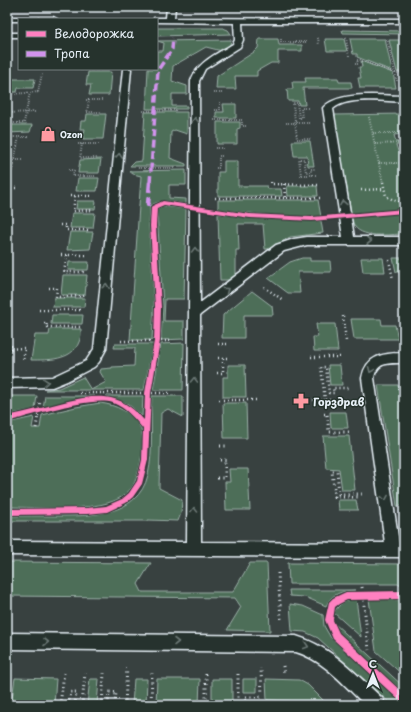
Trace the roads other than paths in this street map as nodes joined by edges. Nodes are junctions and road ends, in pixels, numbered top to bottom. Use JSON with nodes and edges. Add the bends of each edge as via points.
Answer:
{"nodes":[{"id":1,"x":171,"y":7,"type":"edge"},
{"id":2,"x":7,"y":19,"type":"edge"},
{"id":3,"x":18,"y":19,"type":"edge"},
{"id":4,"x":158,"y":20,"type":"edge"},
{"id":5,"x":170,"y":20,"type":"junction"},
{"id":6,"x":238,"y":20,"type":"junction"},
{"id":7,"x":404,"y":21,"type":"edge"},
{"id":8,"x":7,"y":35,"type":"edge"},
{"id":9,"x":18,"y":35,"type":"edge"},
{"id":10,"x":127,"y":70,"type":"edge"},
{"id":11,"x":404,"y":99,"type":"edge"},
{"id":12,"x":349,"y":241,"type":"junction"},
{"id":13,"x":404,"y":241,"type":"edge"},
{"id":14,"x":195,"y":313,"type":"junction"},
{"id":15,"x":404,"y":358,"type":"edge"},
{"id":16,"x":7,"y":383,"type":"edge"},
{"id":17,"x":7,"y":548,"type":"edge"},
{"id":18,"x":194,"y":549,"type":"junction"},
{"id":19,"x":399,"y":550,"type":"edge"},
{"id":20,"x":7,"y":642,"type":"edge"},
{"id":21,"x":377,"y":705,"type":"edge"}],
"edges":[{"from":1,"to":5,"type":"lane"},
{"from":2,"to":3,"type":"lane"},
{"from":4,"to":5,"type":"lane"},
{"from":5,"to":6,"type":"lane"},
{"from":6,"to":7,"type":"lane"},
{"from":14,"to":6,"type":"lane","one_way":true,"via":[[195,81],[198,72],[207,64],[237,45]]},
{"from":8,"to":9,"type":"lane"},
{"from":16,"to":10,"type":"lane","one_way":true,"via":[[52,382],[63,378],[90,364],[100,349]]},
{"from":12,"to":11,"type":"lane","one_way":true,"via":[[328,108],[332,103],[342,100]]},
{"from":12,"to":13,"type":"lane","one_way":true},
{"from":14,"to":12,"type":"lane","one_way":true,"via":[[286,245],[307,241]]},
{"from":18,"to":14,"type":"lane","one_way":true},
{"from":15,"to":19,"type":"lane","one_way":true,"via":[[388,358],[373,364],[368,372],[385,494]]},
{"from":17,"to":18,"type":"lane"},
{"from":18,"to":19,"type":"lane"},
{"from":20,"to":21,"type":"lane","one_way":true,"via":[[303,645],[329,660]]}]}
